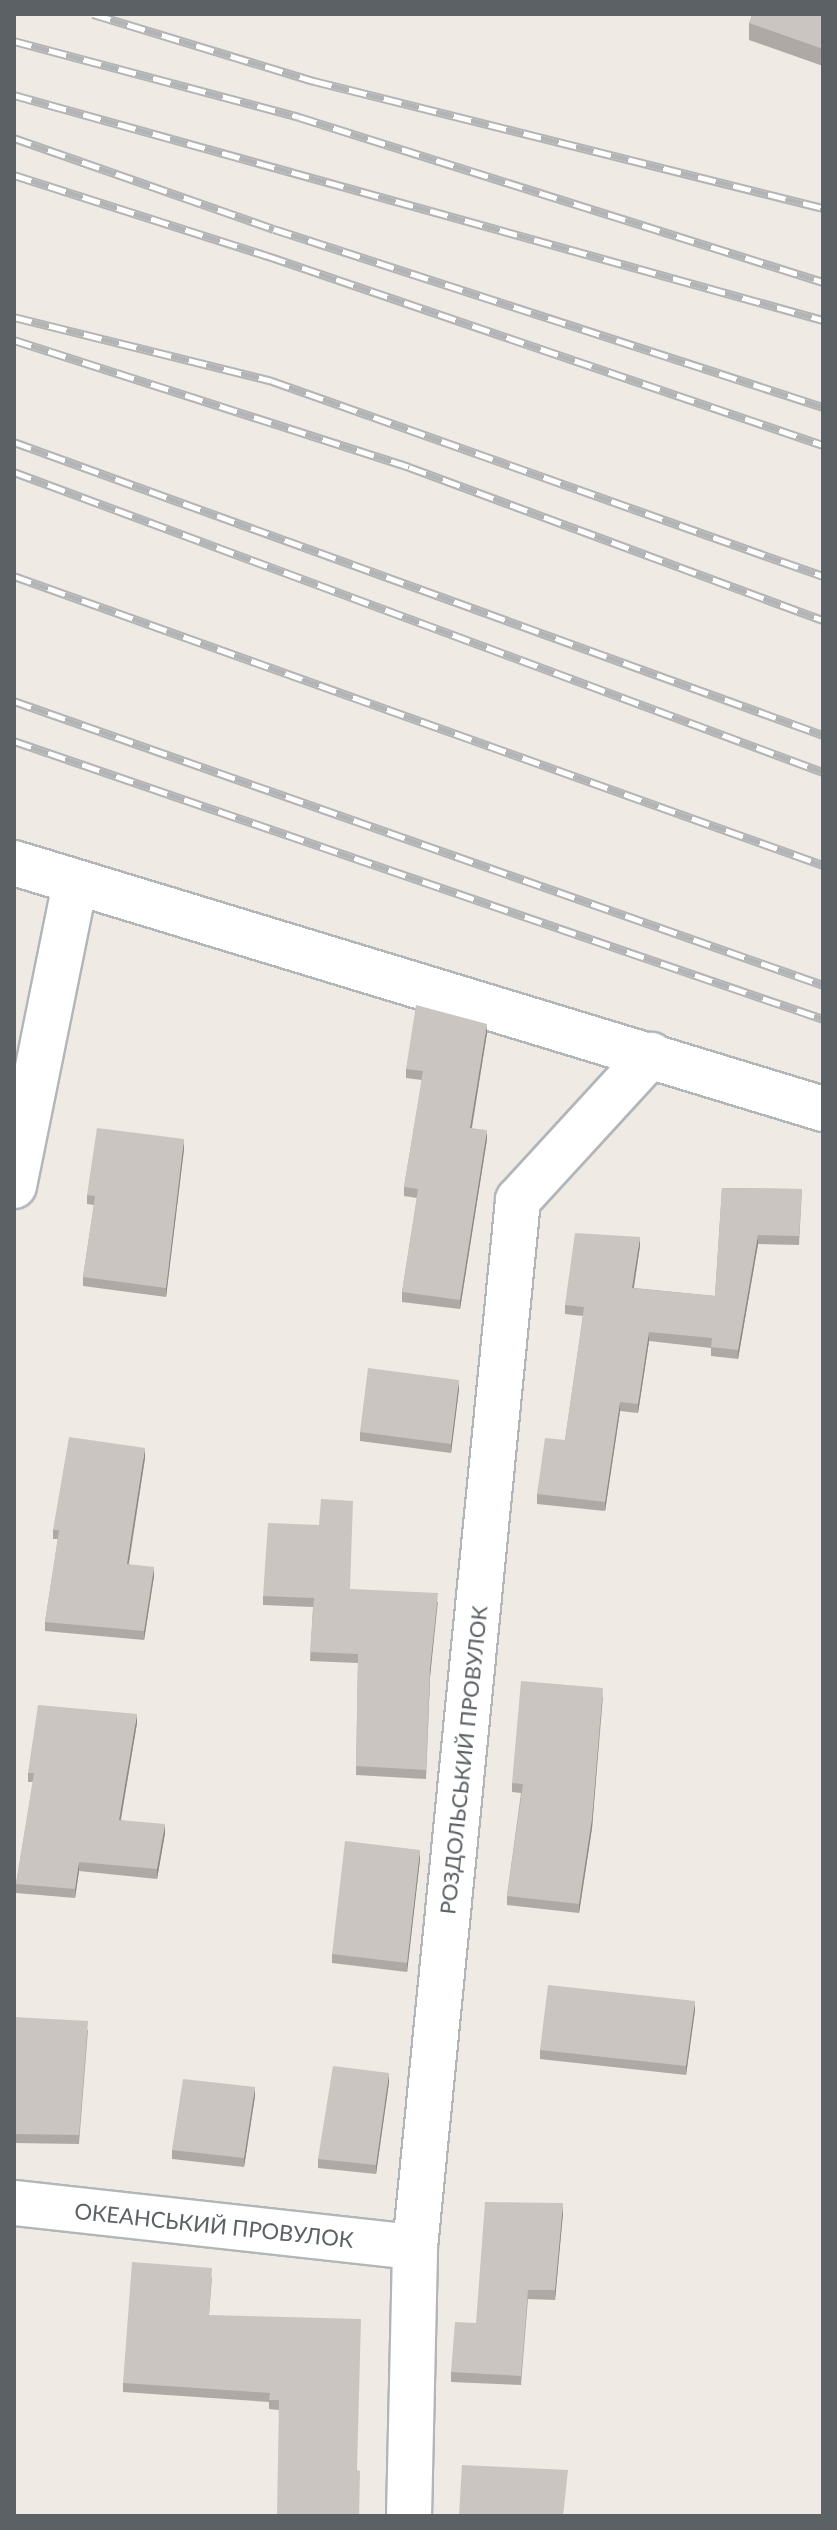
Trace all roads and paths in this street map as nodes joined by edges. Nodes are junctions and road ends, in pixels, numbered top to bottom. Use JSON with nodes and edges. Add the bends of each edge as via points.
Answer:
{"nodes":[{"id":1,"x":14,"y":863,"type":"edge"},
{"id":2,"x":75,"y":883,"type":"junction"},
{"id":3,"x":651,"y":1055,"type":"junction"},
{"id":4,"x":823,"y":1109,"type":"edge"},
{"id":5,"x":14,"y":1186,"type":"edge"},
{"id":6,"x":14,"y":2203,"type":"edge"},
{"id":7,"x":415,"y":2247,"type":"junction"},
{"id":8,"x":409,"y":2516,"type":"edge"}],
"edges":[{"from":1,"to":2,"type":"street"},
{"from":2,"to":3,"type":"street"},
{"from":2,"to":5,"type":"street"},
{"from":3,"to":4,"type":"street"},
{"from":3,"to":7,"type":"street","name":"РОЗДОЛЬСЬКИЙ ПРОВУЛОК","via":[[518,1200]]},
{"from":6,"to":7,"type":"street","name":"ОКЕАНСЬКИЙ ПРОВУЛОК"},
{"from":7,"to":8,"type":"street","name":"РОЗДОЛЬСЬКИЙ ПРОВУЛОК"}]}
